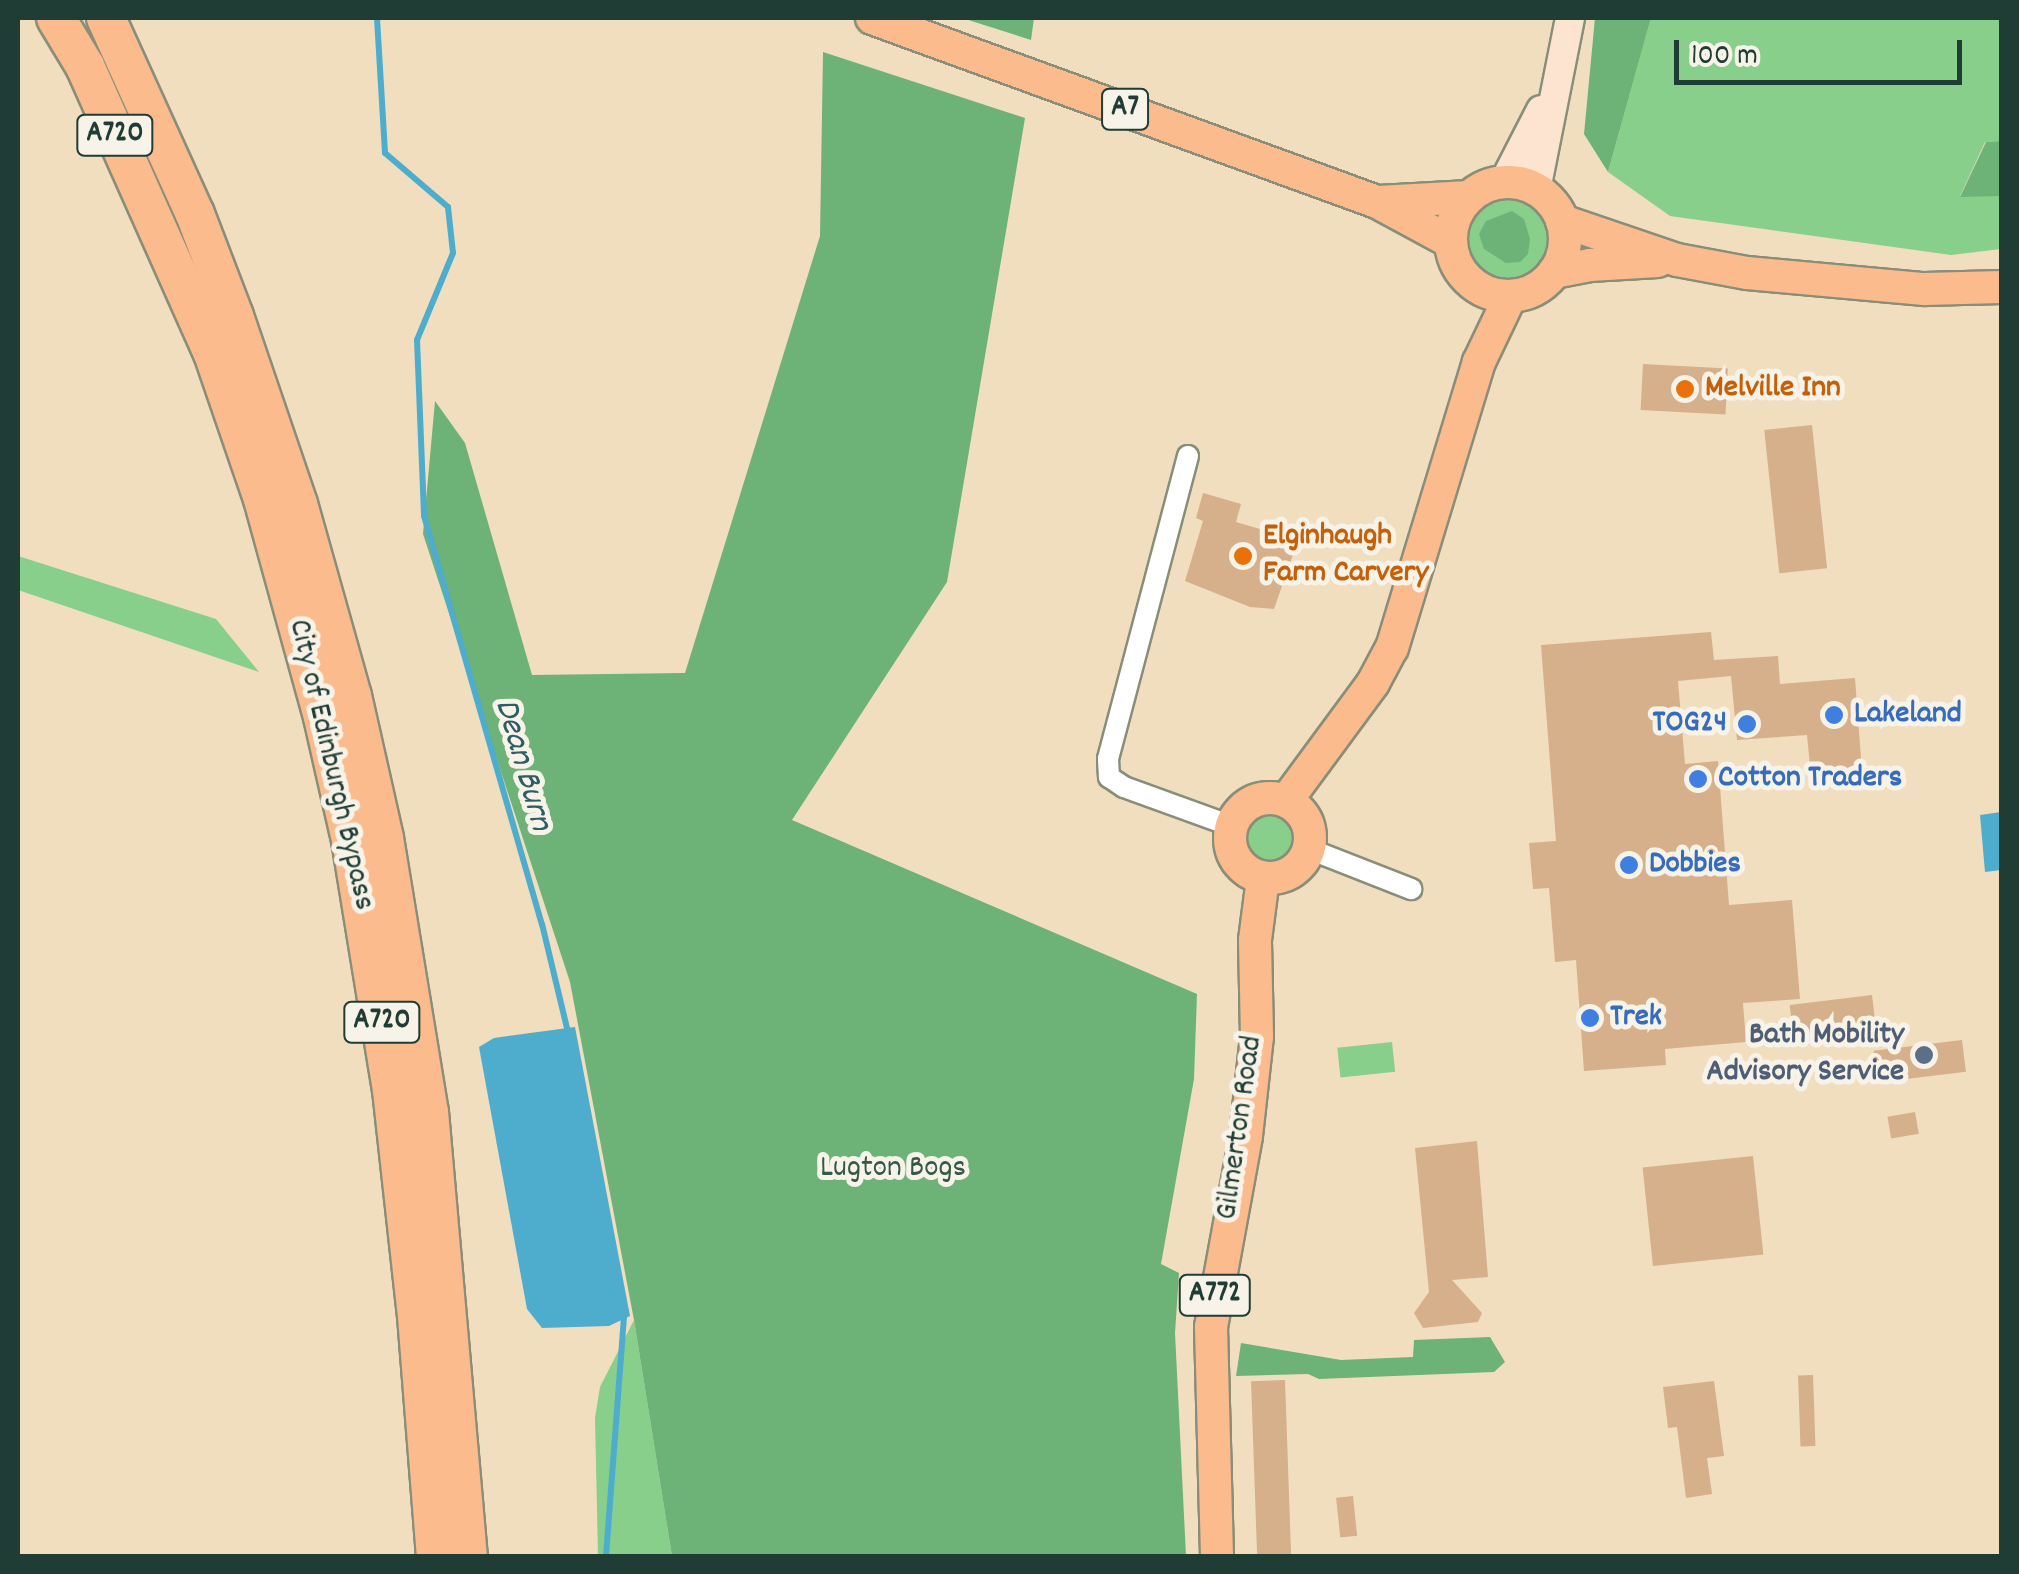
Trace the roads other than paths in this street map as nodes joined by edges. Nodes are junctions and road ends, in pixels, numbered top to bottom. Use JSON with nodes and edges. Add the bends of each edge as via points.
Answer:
{"nodes":[{"id":1,"x":56,"y":18,"type":"edge"},
{"id":2,"x":106,"y":18,"type":"edge"},
{"id":3,"x":872,"y":18,"type":"edge"},
{"id":4,"x":1570,"y":18,"type":"edge"},
{"id":5,"x":1553,"y":87,"type":"junction"},
{"id":6,"x":1504,"y":182,"type":"junction"},
{"id":7,"x":1536,"y":190,"type":"junction"},
{"id":8,"x":1469,"y":197,"type":"junction"},
{"id":9,"x":1377,"y":202,"type":"junction"},
{"id":10,"x":1562,"y":221,"type":"junction"},
{"id":11,"x":1450,"y":242,"type":"junction"},
{"id":12,"x":1677,"y":260,"type":"junction"},
{"id":13,"x":1554,"y":272,"type":"junction"},
{"id":14,"x":2002,"y":288,"type":"edge"},
{"id":15,"x":1494,"y":292,"type":"junction"},
{"id":16,"x":1188,"y":456,"type":"dead end"},
{"id":17,"x":1286,"y":801,"type":"junction"},
{"id":18,"x":1232,"y":826,"type":"junction"},
{"id":19,"x":1309,"y":849,"type":"junction"},
{"id":20,"x":1262,"y":878,"type":"junction"},
{"id":21,"x":1411,"y":889,"type":"dead end"},
{"id":22,"x":436,"y":1556,"type":"edge"},
{"id":23,"x":468,"y":1556,"type":"edge"},
{"id":24,"x":1217,"y":1556,"type":"edge"}],
"edges":[{"from":1,"to":22,"type":"highway","name":"City of Edinburgh Bypass","number":"A720","via":[[213,353],[263,500],[323,717],[392,1090]]},
{"from":2,"to":23,"type":"highway","name":"City of Edinburgh Bypass","number":"A720","via":[[195,214],[260,387],[356,714],[384,838],[429,1112]]},
{"from":3,"to":9,"type":"main road","number":"A7"},
{"from":4,"to":5,"type":"main road"},
{"from":5,"to":6,"type":"main road"},
{"from":5,"to":7,"type":"main road"},
{"from":6,"to":7,"type":"main road"},
{"from":6,"to":8,"type":"main road"},
{"from":7,"to":10,"type":"main road"},
{"from":8,"to":9,"type":"main road","number":"A7"},
{"from":8,"to":11,"type":"main road","via":[[1458,210]]},
{"from":9,"to":11,"type":"main road","number":"A7"},
{"from":10,"to":12,"type":"main road"},
{"from":10,"to":13,"type":"main road","via":[[1562,261]]},
{"from":11,"to":15,"type":"main road","via":[[1458,269]]},
{"from":12,"to":13,"type":"main road"},
{"from":12,"to":14,"type":"main road","via":[[1904,287]]},
{"from":13,"to":15,"type":"main road","via":[[1535,290]]},
{"from":15,"to":17,"type":"main road","via":[[1392,648]]},
{"from":16,"to":18,"type":"street","via":[[1108,759],[1110,777]]},
{"from":17,"to":18,"type":"main road","via":[[1248,804]]},
{"from":17,"to":19,"type":"main road","via":[[1304,816]]},
{"from":18,"to":20,"type":"main road","via":[[1232,853]]},
{"from":19,"to":20,"type":"main road","via":[[1296,869]]},
{"from":19,"to":21,"type":"street"},
{"from":20,"to":24,"type":"main road","name":"Gilmerton Road","number":"A772","via":[[1246,1136],[1211,1326]]}]}
